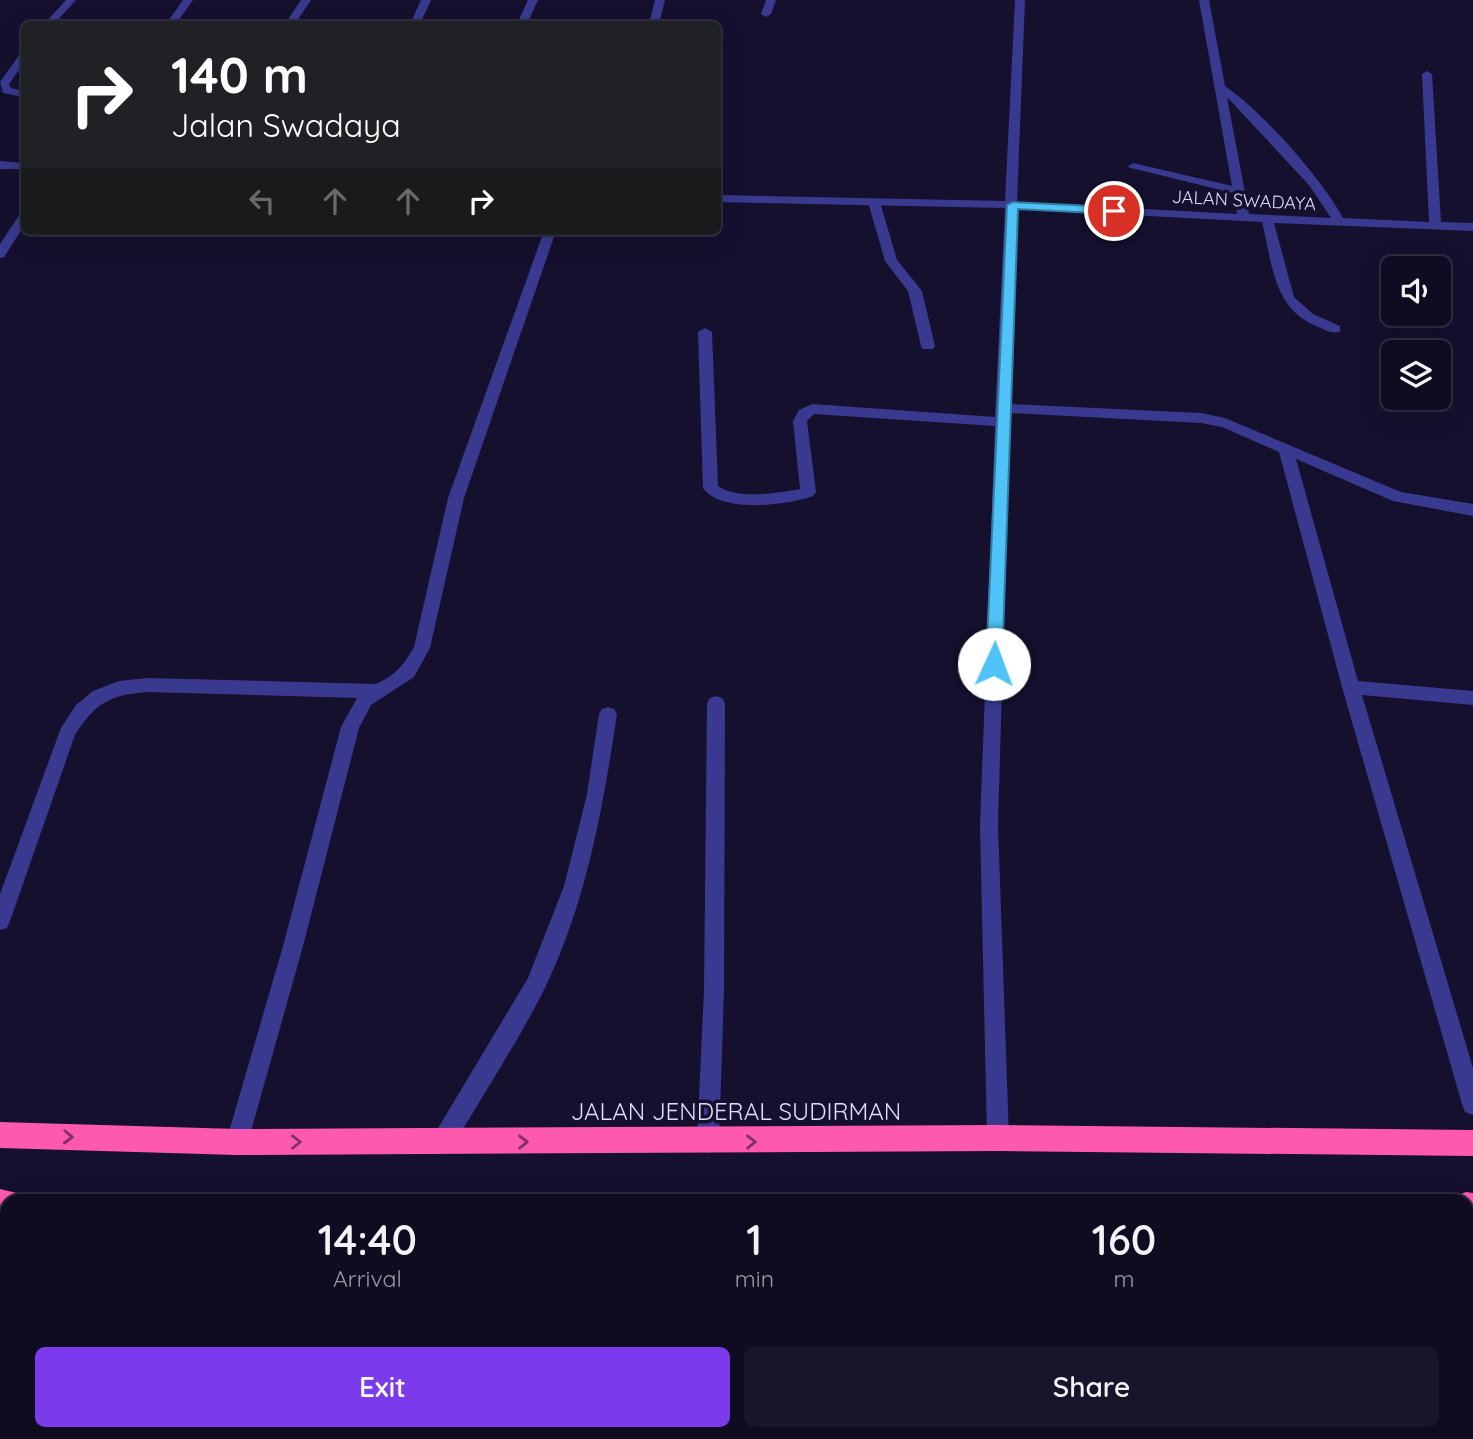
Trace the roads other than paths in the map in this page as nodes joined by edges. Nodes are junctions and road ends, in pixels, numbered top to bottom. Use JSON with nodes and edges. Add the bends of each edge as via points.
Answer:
{"nodes":[{"id":1,"x":71,"y":0,"type":"edge"},
{"id":2,"x":188,"y":0,"type":"edge"},
{"id":3,"x":306,"y":0,"type":"edge"},
{"id":4,"x":426,"y":0,"type":"edge"},
{"id":5,"x":533,"y":0,"type":"edge"},
{"id":6,"x":660,"y":0,"type":"edge"},
{"id":7,"x":771,"y":0,"type":"edge"},
{"id":8,"x":1020,"y":0,"type":"edge"},
{"id":9,"x":1205,"y":0,"type":"edge"},
{"id":10,"x":766,"y":13,"type":"dead end"},
{"id":11,"x":53,"y":21,"type":"edge"},
{"id":12,"x":173,"y":21,"type":"edge"},
{"id":13,"x":292,"y":21,"type":"edge"},
{"id":14,"x":416,"y":21,"type":"edge"},
{"id":15,"x":523,"y":21,"type":"edge"},
{"id":16,"x":654,"y":21,"type":"edge"},
{"id":17,"x":21,"y":60,"type":"edge"},
{"id":18,"x":1427,"y":74,"type":"dead end"},
{"id":19,"x":1221,"y":88,"type":"junction"},
{"id":20,"x":21,"y":93,"type":"edge"},
{"id":21,"x":0,"y":165,"type":"edge"},
{"id":22,"x":21,"y":166,"type":"edge"},
{"id":23,"x":1133,"y":167,"type":"dead end"},
{"id":24,"x":1240,"y":191,"type":"junction"},
{"id":25,"x":721,"y":198,"type":"edge"},
{"id":26,"x":874,"y":202,"type":"junction"},
{"id":27,"x":1013,"y":205,"type":"junction"},
{"id":28,"x":1244,"y":218,"type":"junction"},
{"id":29,"x":1267,"y":219,"type":"junction"},
{"id":30,"x":21,"y":222,"type":"edge"},
{"id":31,"x":1339,"y":222,"type":"junction"},
{"id":32,"x":1435,"y":226,"type":"junction"},
{"id":33,"x":1473,"y":227,"type":"edge"},
{"id":34,"x":549,"y":235,"type":"edge"},
{"id":35,"x":0,"y":254,"type":"edge"},
{"id":36,"x":1335,"y":329,"type":"dead end"},
{"id":37,"x":705,"y":332,"type":"dead end"},
{"id":38,"x":928,"y":346,"type":"dead end"},
{"id":39,"x":1002,"y":415,"type":"junction"},
{"id":40,"x":1286,"y":450,"type":"junction"},
{"id":41,"x":1473,"y":510,"type":"edge"},
{"id":42,"x":1351,"y":687,"type":"junction"},
{"id":43,"x":375,"y":691,"type":"junction"},
{"id":44,"x":1473,"y":698,"type":"edge"},
{"id":45,"x":716,"y":703,"type":"dead end"},
{"id":46,"x":608,"y":714,"type":"dead end"},
{"id":47,"x":0,"y":921,"type":"edge"},
{"id":48,"x":1473,"y":1104,"type":"edge"},
{"id":49,"x":0,"y":1135,"type":"edge"},
{"id":50,"x":998,"y":1138,"type":"junction"},
{"id":51,"x":237,"y":1142,"type":"junction"},
{"id":52,"x":708,"y":1142,"type":"junction"},
{"id":53,"x":442,"y":1143,"type":"junction"},
{"id":54,"x":1473,"y":1143,"type":"edge"}],
"edges":[{"from":1,"to":11,"type":"street"},
{"from":2,"to":12,"type":"street"},
{"from":3,"to":13,"type":"street"},
{"from":4,"to":14,"type":"street"},
{"from":5,"to":15,"type":"street"},
{"from":6,"to":16,"type":"street"},
{"from":7,"to":10,"type":"street"},
{"from":8,"to":27,"type":"street"},
{"from":9,"to":19,"type":"street"},
{"from":17,"to":20,"type":"street","via":[[4,84],[7,91]]},
{"from":18,"to":32,"type":"street"},
{"from":19,"to":24,"type":"street"},
{"from":19,"to":31,"type":"street","via":[[1246,106],[1312,177]]},
{"from":21,"to":22,"type":"street"},
{"from":23,"to":24,"type":"street"},
{"from":24,"to":28,"type":"street"},
{"from":25,"to":26,"type":"street","name":"JALAN SWADAYA"},
{"from":26,"to":27,"type":"street","name":"JALAN SWADAYA"},
{"from":26,"to":38,"type":"street","via":[[891,261],[915,291]]},
{"from":27,"to":28,"type":"street","name":"JALAN SWADAYA"},
{"from":27,"to":39,"type":"street"},
{"from":28,"to":29,"type":"street","name":"JALAN SWADAYA"},
{"from":29,"to":31,"type":"street","name":"JALAN SWADAYA"},
{"from":29,"to":36,"type":"street","via":[[1288,298],[1308,317]]},
{"from":30,"to":35,"type":"street"},
{"from":31,"to":32,"type":"street","name":"JALAN SWADAYA"},
{"from":32,"to":33,"type":"street","name":"JALAN SWADAYA"},
{"from":34,"to":43,"type":"street","via":[[456,498],[422,648],[408,672]]},
{"from":37,"to":39,"type":"street","via":[[712,488],[724,497],[790,497],[808,492],[800,421],[812,409]]},
{"from":39,"to":40,"type":"street","via":[[1201,418],[1225,423]]},
{"from":39,"to":50,"type":"street","via":[[989,825]]},
{"from":40,"to":41,"type":"street","via":[[1398,497]]},
{"from":40,"to":42,"type":"street"},
{"from":42,"to":44,"type":"street"},
{"from":42,"to":48,"type":"street"},
{"from":43,"to":47,"type":"street","via":[[147,685],[91,698],[67,733]]},
{"from":43,"to":51,"type":"street","via":[[365,700],[344,746]]},
{"from":45,"to":52,"type":"street"},
{"from":46,"to":53,"type":"street","via":[[596,794],[574,886],[536,984]]},
{"from":49,"to":51,"type":"highway","name":"JALAN JENDERAL SUDIRMAN","one_way":true},
{"from":52,"to":50,"type":"highway","name":"JALAN JENDERAL SUDIRMAN","one_way":true},
{"from":50,"to":54,"type":"highway","name":"JALAN JENDERAL SUDIRMAN"},
{"from":51,"to":53,"type":"highway","name":"JALAN JENDERAL SUDIRMAN","one_way":true},
{"from":53,"to":52,"type":"highway","name":"JALAN JENDERAL SUDIRMAN","one_way":true}]}
